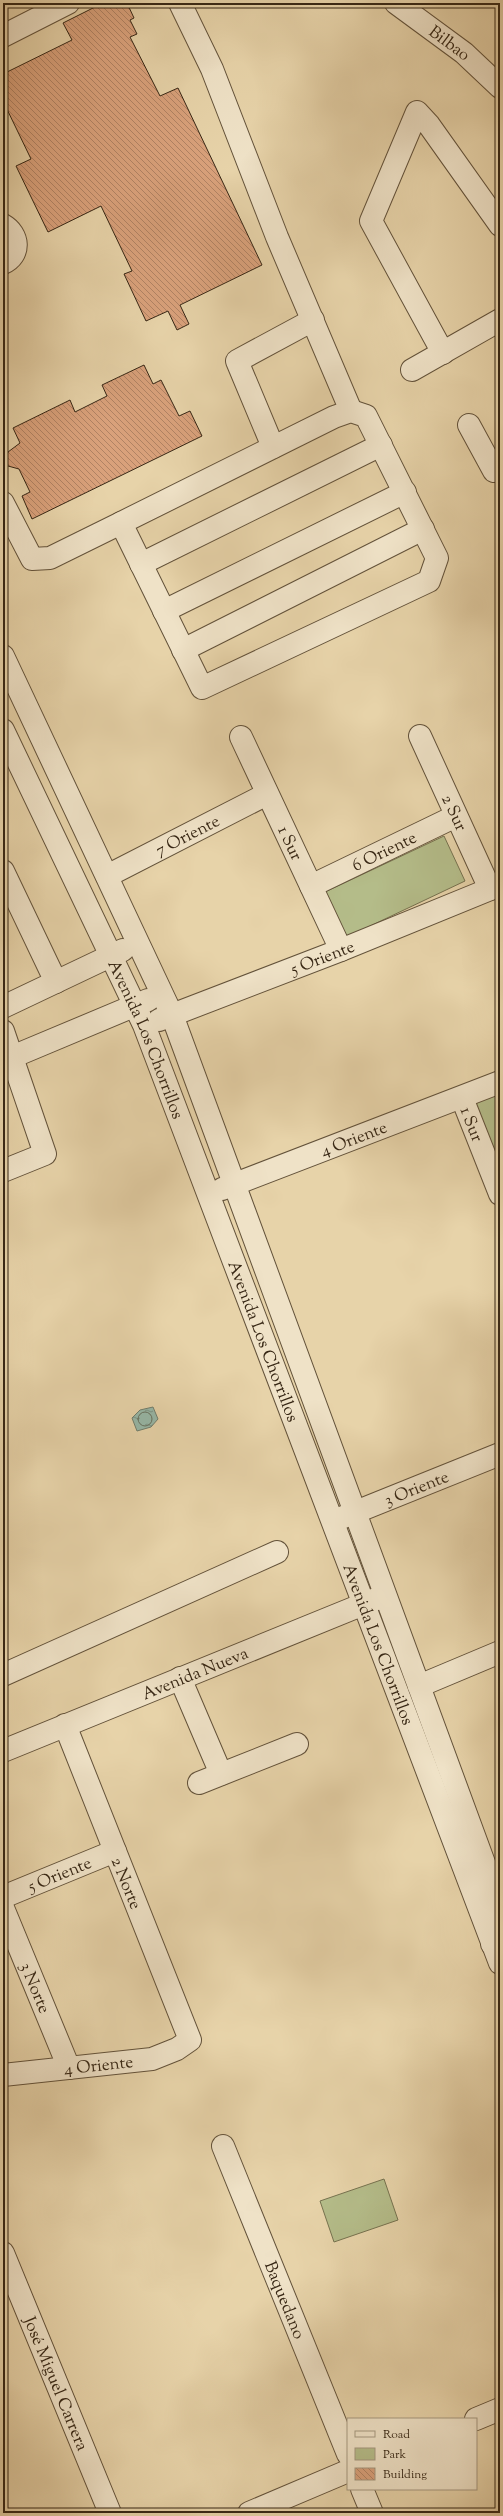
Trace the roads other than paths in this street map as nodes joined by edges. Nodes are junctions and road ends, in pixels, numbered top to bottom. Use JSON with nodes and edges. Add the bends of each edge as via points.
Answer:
{"nodes":[{"id":1,"x":68,"y":3,"type":"edge"},
{"id":2,"x":180,"y":3,"type":"edge"},
{"id":3,"x":396,"y":3,"type":"edge"},
{"id":4,"x":3,"y":36,"type":"edge"},
{"id":5,"x":500,"y":87,"type":"edge"},
{"id":6,"x":3,"y":225,"type":"edge"},
{"id":7,"x":500,"y":225,"type":"edge"},
{"id":8,"x":3,"y":263,"type":"edge"},
{"id":9,"x":313,"y":320,"type":"junction"},
{"id":10,"x":500,"y":320,"type":"edge"},
{"id":11,"x":443,"y":353,"type":"junction"},
{"id":12,"x":412,"y":370,"type":"dead end"},
{"id":13,"x":350,"y":410,"type":"junction"},
{"id":14,"x":468,"y":425,"type":"dead end"},
{"id":15,"x":381,"y":445,"type":"junction"},
{"id":16,"x":273,"y":447,"type":"junction"},
{"id":17,"x":500,"y":468,"type":"edge"},
{"id":18,"x":405,"y":492,"type":"junction"},
{"id":19,"x":3,"y":503,"type":"edge"},
{"id":20,"x":121,"y":523,"type":"junction"},
{"id":21,"x":423,"y":529,"type":"junction"},
{"id":22,"x":141,"y":564,"type":"junction"},
{"id":23,"x":164,"y":611,"type":"junction"},
{"id":24,"x":183,"y":650,"type":"junction"},
{"id":25,"x":3,"y":656,"type":"edge"},
{"id":26,"x":3,"y":730,"type":"edge"},
{"id":27,"x":241,"y":736,"type":"dead end"},
{"id":28,"x":420,"y":736,"type":"dead end"},
{"id":29,"x":267,"y":794,"type":"junction"},
{"id":30,"x":456,"y":816,"type":"junction"},
{"id":31,"x":3,"y":871,"type":"edge"},
{"id":32,"x":107,"y":876,"type":"junction"},
{"id":33,"x":311,"y":886,"type":"junction"},
{"id":34,"x":495,"y":887,"type":"edge"},
{"id":35,"x":138,"y":942,"type":"junction"},
{"id":36,"x":341,"y":950,"type":"junction"},
{"id":37,"x":110,"y":956,"type":"junction"},
{"id":38,"x":56,"y":982,"type":"junction"},
{"id":39,"x":163,"y":994,"type":"junction"},
{"id":40,"x":134,"y":1005,"type":"junction"},
{"id":41,"x":3,"y":1007,"type":"edge"},
{"id":42,"x":172,"y":1015,"type":"junction"},
{"id":43,"x":144,"y":1025,"type":"junction"},
{"id":44,"x":3,"y":1031,"type":"edge"},
{"id":45,"x":12,"y":1057,"type":"junction"},
{"id":46,"x":500,"y":1082,"type":"edge"},
{"id":47,"x":462,"y":1098,"type":"junction"},
{"id":48,"x":3,"y":1171,"type":"edge"},
{"id":49,"x":235,"y":1184,"type":"junction"},
{"id":50,"x":208,"y":1194,"type":"junction"},
{"id":51,"x":500,"y":1194,"type":"edge"},
{"id":52,"x":303,"y":1370,"type":"junction"},
{"id":53,"x":278,"y":1379,"type":"junction"},
{"id":54,"x":500,"y":1454,"type":"edge"},
{"id":55,"x":355,"y":1512,"type":"junction"},
{"id":56,"x":332,"y":1522,"type":"junction"},
{"id":57,"x":277,"y":1552,"type":"dead end"},
{"id":58,"x":386,"y":1595,"type":"junction"},
{"id":59,"x":363,"y":1604,"type":"junction"},
{"id":60,"x":500,"y":1652,"type":"edge"},
{"id":61,"x":3,"y":1675,"type":"edge"},
{"id":62,"x":180,"y":1678,"type":"junction"},
{"id":63,"x":419,"y":1686,"type":"junction"},
{"id":64,"x":65,"y":1725,"type":"junction"},
{"id":65,"x":297,"y":1744,"type":"dead end"},
{"id":66,"x":3,"y":1750,"type":"edge"},
{"id":67,"x":221,"y":1774,"type":"junction"},
{"id":68,"x":199,"y":1783,"type":"dead end"},
{"id":69,"x":115,"y":1851,"type":"junction"},
{"id":70,"x":497,"y":1889,"type":"edge"},
{"id":71,"x":3,"y":1897,"type":"edge"},
{"id":72,"x":3,"y":1908,"type":"edge"},
{"id":73,"x":496,"y":1953,"type":"edge"},
{"id":74,"x":190,"y":2040,"type":"joint"},
{"id":75,"x":69,"y":2068,"type":"junction"},
{"id":76,"x":3,"y":2075,"type":"edge"},
{"id":77,"x":223,"y":2146,"type":"dead end"},
{"id":78,"x":3,"y":2253,"type":"edge"},
{"id":79,"x":500,"y":2409,"type":"edge"},
{"id":80,"x":477,"y":2419,"type":"edge"},
{"id":81,"x":347,"y":2452,"type":"edge"},
{"id":82,"x":347,"y":2471,"type":"edge"},
{"id":83,"x":362,"y":2490,"type":"edge"},
{"id":84,"x":110,"y":2513,"type":"edge"},
{"id":85,"x":249,"y":2513,"type":"edge"},
{"id":86,"x":372,"y":2513,"type":"edge"}],
"edges":[{"from":1,"to":4,"type":"street"},
{"from":2,"to":9,"type":"street","via":[[212,69],[277,237]]},
{"from":3,"to":5,"type":"street","name":"Bilbao","via":[[464,53]]},
{"from":6,"to":8,"type":"street","via":[[13,233],[16,244],[12,256]]},
{"from":7,"to":11,"type":"street","via":[[417,112],[371,222]]},
{"from":9,"to":13,"type":"street"},
{"from":9,"to":16,"type":"street","via":[[236,361]]},
{"from":10,"to":11,"type":"street"},
{"from":11,"to":12,"type":"street"},
{"from":13,"to":15,"type":"street","via":[[366,416]]},
{"from":13,"to":16,"type":"street"},
{"from":14,"to":17,"type":"street","via":[[494,471]]},
{"from":15,"to":18,"type":"street"},
{"from":15,"to":22,"type":"street"},
{"from":16,"to":20,"type":"street"},
{"from":18,"to":21,"type":"street"},
{"from":18,"to":23,"type":"street"},
{"from":19,"to":20,"type":"street","via":[[32,559],[50,558]]},
{"from":20,"to":22,"type":"street"},
{"from":21,"to":24,"type":"street"},
{"from":21,"to":24,"type":"street","via":[[437,558],[429,581],[202,688]]},
{"from":22,"to":23,"type":"street"},
{"from":23,"to":24,"type":"street"},
{"from":25,"to":32,"type":"street","name":"Avenida Los Chorrillos"},
{"from":26,"to":37,"type":"street","name":"Avenida Los Chorrillos"},
{"from":27,"to":29,"type":"street","name":"1 Sur"},
{"from":28,"to":30,"type":"street","name":"2 Sur"},
{"from":29,"to":32,"type":"street","name":"7 Oriente"},
{"from":29,"to":33,"type":"street","name":"1 Sur"},
{"from":30,"to":33,"type":"street","name":"6 Oriente"},
{"from":30,"to":34,"type":"street","name":"2 Sur"},
{"from":31,"to":38,"type":"street"},
{"from":32,"to":35,"type":"street","name":"Avenida Los Chorrillos"},
{"from":33,"to":36,"type":"street","name":"1 Sur"},
{"from":34,"to":36,"type":"street","name":"5 Oriente"},
{"from":35,"to":37,"type":"street"},
{"from":35,"to":39,"type":"street","name":"Avenida Los Chorrillos"},
{"from":36,"to":42,"type":"street","name":"5 Oriente"},
{"from":37,"to":38,"type":"street"},
{"from":37,"to":40,"type":"street","name":"Avenida Los Chorrillos"},
{"from":38,"to":41,"type":"street"},
{"from":39,"to":40,"type":"street"},
{"from":39,"to":42,"type":"street","name":"Avenida Los Chorrillos"},
{"from":40,"to":43,"type":"street","name":"Avenida Los Chorrillos"},
{"from":40,"to":45,"type":"street"},
{"from":42,"to":43,"type":"street","name":"5 Oriente"},
{"from":42,"to":49,"type":"street","name":"Avenida Los Chorrillos"},
{"from":43,"to":50,"type":"street","name":"Avenida Los Chorrillos"},
{"from":44,"to":45,"type":"street"},
{"from":45,"to":48,"type":"street","via":[[45,1154]]},
{"from":46,"to":47,"type":"street","name":"4 Oriente"},
{"from":47,"to":49,"type":"street","name":"4 Oriente"},
{"from":47,"to":51,"type":"street","name":"1 Sur"},
{"from":49,"to":50,"type":"street","name":"4 Oriente"},
{"from":49,"to":52,"type":"street","name":"Avenida Los Chorrillos"},
{"from":50,"to":53,"type":"street","name":"Avenida Los Chorrillos"},
{"from":52,"to":53,"type":"street"},
{"from":52,"to":55,"type":"street","name":"Avenida Los Chorrillos"},
{"from":53,"to":56,"type":"street","name":"Avenida Los Chorrillos"},
{"from":54,"to":55,"type":"street","name":"3 Oriente"},
{"from":55,"to":56,"type":"street","name":"3 Oriente"},
{"from":55,"to":58,"type":"street","name":"Avenida Los Chorrillos"},
{"from":56,"to":59,"type":"street","name":"Avenida Los Chorrillos"},
{"from":57,"to":61,"type":"street"},
{"from":58,"to":59,"type":"street","name":"Avenida Nueva"},
{"from":58,"to":63,"type":"street","name":"Avenida Los Chorrillos"},
{"from":59,"to":62,"type":"street","name":"Avenida Nueva"},
{"from":59,"to":73,"type":"street","name":"Avenida Los Chorrillos"},
{"from":60,"to":63,"type":"street"},
{"from":62,"to":64,"type":"street","name":"Avenida Nueva"},
{"from":62,"to":67,"type":"street"},
{"from":63,"to":70,"type":"street","name":"Avenida Los Chorrillos"},
{"from":64,"to":66,"type":"street","name":"Avenida Nueva"},
{"from":64,"to":69,"type":"street","name":"2 Norte"},
{"from":65,"to":67,"type":"street"},
{"from":67,"to":68,"type":"street"},
{"from":69,"to":71,"type":"street","name":"5 Oriente"},
{"from":69,"to":74,"type":"street","name":"2 Norte"},
{"from":70,"to":73,"type":"street","name":"Avenida Los Chorrillos"},
{"from":72,"to":75,"type":"street","name":"3 Norte"},
{"from":74,"to":75,"type":"street","name":"4 Oriente","via":[[177,2049],[152,2059]]},
{"from":75,"to":76,"type":"street","name":"4 Oriente"},
{"from":77,"to":81,"type":"street","name":"Baquedano"},
{"from":78,"to":84,"type":"street","name":"José Miguel Carrera"},
{"from":79,"to":80,"type":"street"},
{"from":82,"to":85,"type":"street"},
{"from":83,"to":86,"type":"street"}]}
